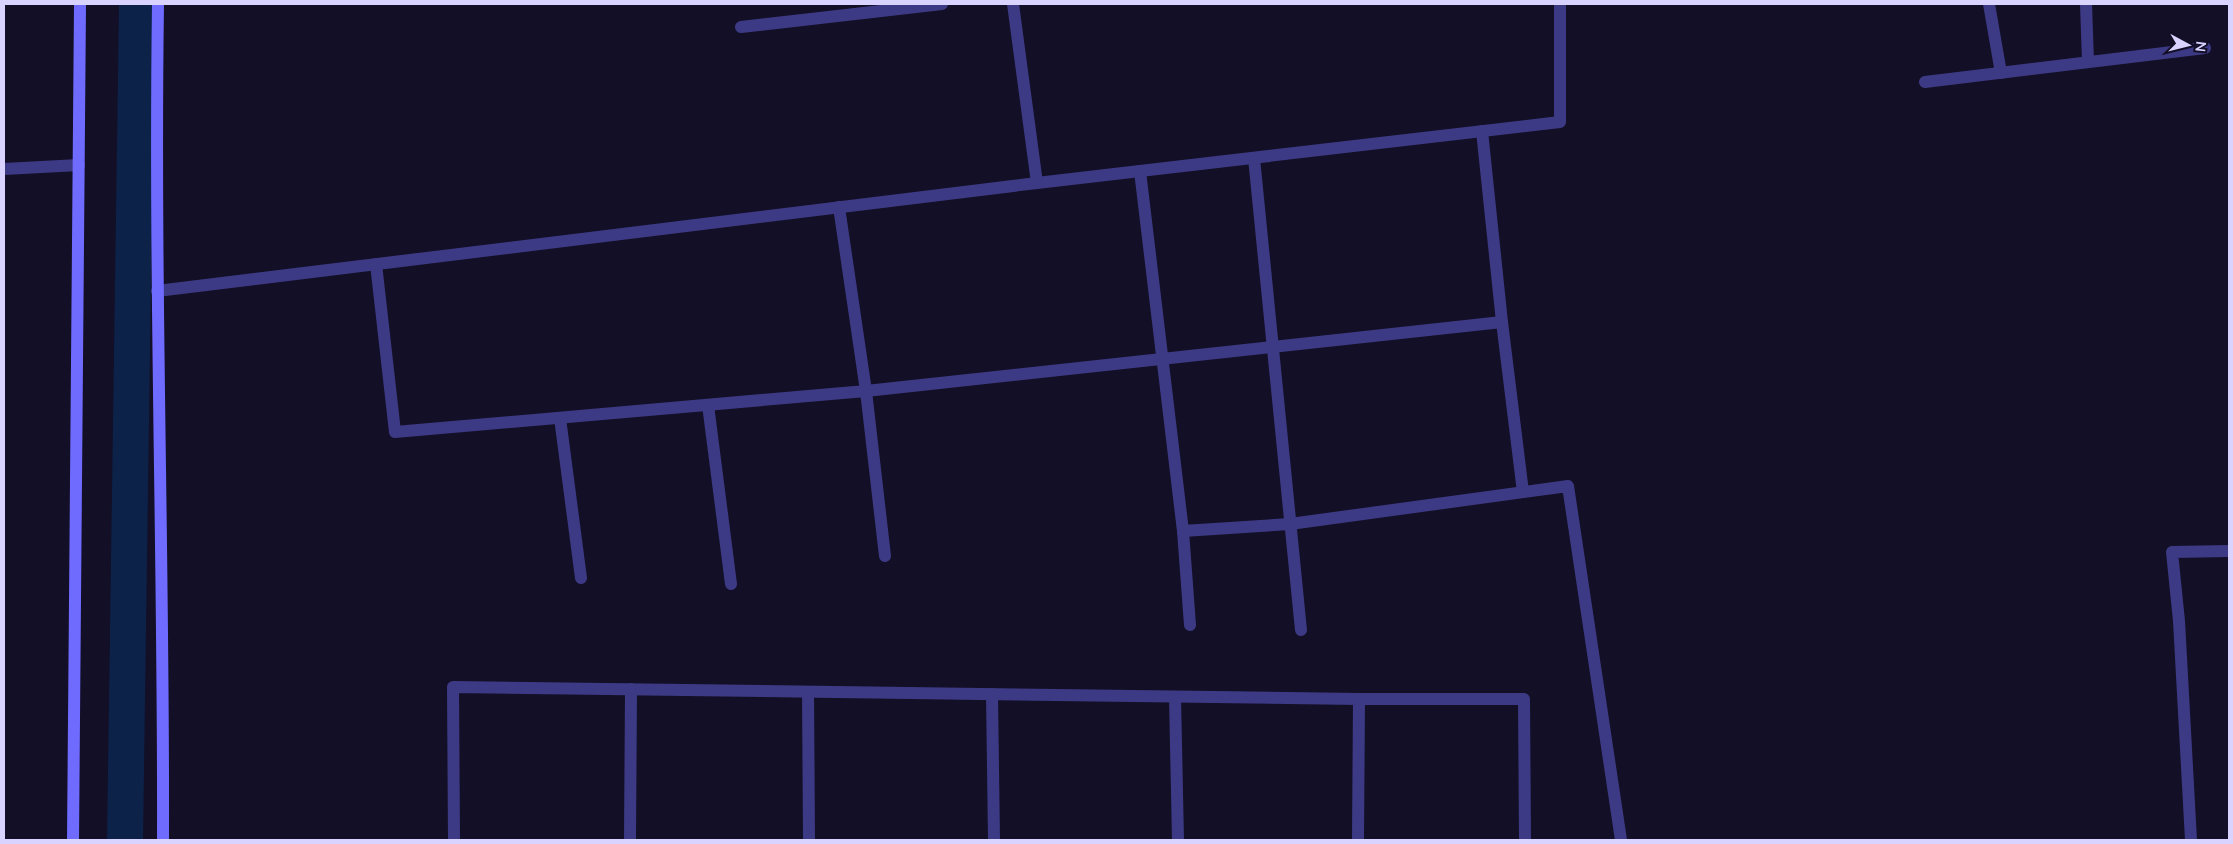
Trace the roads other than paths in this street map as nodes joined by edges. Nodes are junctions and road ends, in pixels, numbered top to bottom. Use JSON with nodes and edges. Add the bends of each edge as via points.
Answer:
{"nodes":[{"id":1,"x":80,"y":4,"type":"edge"},
{"id":2,"x":158,"y":4,"type":"edge"},
{"id":3,"x":942,"y":4,"type":"edge"},
{"id":4,"x":1013,"y":4,"type":"edge"},
{"id":5,"x":1560,"y":4,"type":"edge"},
{"id":6,"x":1989,"y":4,"type":"edge"},
{"id":7,"x":2086,"y":4,"type":"edge"},
{"id":8,"x":742,"y":27,"type":"dead end"},
{"id":9,"x":2204,"y":48,"type":"dead end"},
{"id":10,"x":2088,"y":62,"type":"junction"},
{"id":11,"x":2001,"y":73,"type":"junction"},
{"id":12,"x":1925,"y":82,"type":"dead end"},
{"id":13,"x":1482,"y":131,"type":"junction"},
{"id":14,"x":1254,"y":158,"type":"junction"},
{"id":15,"x":79,"y":165,"type":"junction"},
{"id":16,"x":4,"y":169,"type":"edge"},
{"id":17,"x":1140,"y":171,"type":"junction"},
{"id":18,"x":1037,"y":183,"type":"junction"},
{"id":19,"x":839,"y":207,"type":"junction"},
{"id":20,"x":376,"y":264,"type":"junction"},
{"id":21,"x":157,"y":291,"type":"junction"},
{"id":22,"x":1502,"y":322,"type":"junction"},
{"id":23,"x":1273,"y":347,"type":"junction"},
{"id":24,"x":1162,"y":359,"type":"junction"},
{"id":25,"x":866,"y":391,"type":"junction"},
{"id":26,"x":708,"y":405,"type":"junction"},
{"id":27,"x":560,"y":418,"type":"junction"},
{"id":28,"x":1523,"y":492,"type":"junction"},
{"id":29,"x":1290,"y":524,"type":"junction"},
{"id":30,"x":1183,"y":531,"type":"junction"},
{"id":31,"x":2229,"y":551,"type":"edge"},
{"id":32,"x":885,"y":556,"type":"dead end"},
{"id":33,"x":581,"y":578,"type":"dead end"},
{"id":34,"x":731,"y":584,"type":"dead end"},
{"id":35,"x":1190,"y":625,"type":"dead end"},
{"id":36,"x":1301,"y":630,"type":"dead end"},
{"id":37,"x":631,"y":690,"type":"junction"},
{"id":38,"x":808,"y":692,"type":"junction"},
{"id":39,"x":992,"y":694,"type":"junction"},
{"id":40,"x":1175,"y":697,"type":"junction"},
{"id":41,"x":1359,"y":699,"type":"junction"},
{"id":42,"x":73,"y":840,"type":"edge"},
{"id":43,"x":163,"y":840,"type":"edge"},
{"id":44,"x":454,"y":840,"type":"edge"},
{"id":45,"x":630,"y":840,"type":"edge"},
{"id":46,"x":809,"y":840,"type":"edge"},
{"id":47,"x":994,"y":840,"type":"edge"},
{"id":48,"x":1178,"y":840,"type":"edge"},
{"id":49,"x":1358,"y":840,"type":"edge"},
{"id":50,"x":1525,"y":840,"type":"edge"},
{"id":51,"x":1621,"y":840,"type":"edge"},
{"id":52,"x":2191,"y":840,"type":"edge"}],
"edges":[{"from":1,"to":15,"type":"street"},
{"from":2,"to":21,"type":"street"},
{"from":3,"to":8,"type":"street"},
{"from":4,"to":18,"type":"street"},
{"from":5,"to":13,"type":"street","via":[[1560,122]]},
{"from":6,"to":11,"type":"street"},
{"from":7,"to":10,"type":"street"},
{"from":9,"to":10,"type":"street"},
{"from":10,"to":11,"type":"street"},
{"from":11,"to":12,"type":"street"},
{"from":13,"to":14,"type":"street"},
{"from":13,"to":22,"type":"street"},
{"from":14,"to":17,"type":"street"},
{"from":14,"to":23,"type":"street"},
{"from":15,"to":16,"type":"street"},
{"from":15,"to":42,"type":"street"},
{"from":17,"to":18,"type":"street"},
{"from":17,"to":24,"type":"street"},
{"from":18,"to":19,"type":"street"},
{"from":19,"to":20,"type":"street"},
{"from":19,"to":25,"type":"street"},
{"from":20,"to":21,"type":"street"},
{"from":20,"to":27,"type":"street","via":[[395,432]]},
{"from":21,"to":43,"type":"street"},
{"from":22,"to":23,"type":"street"},
{"from":22,"to":28,"type":"street"},
{"from":23,"to":24,"type":"street"},
{"from":23,"to":29,"type":"street"},
{"from":24,"to":25,"type":"street"},
{"from":24,"to":30,"type":"street"},
{"from":25,"to":26,"type":"street"},
{"from":25,"to":32,"type":"street"},
{"from":26,"to":27,"type":"street"},
{"from":26,"to":34,"type":"street"},
{"from":27,"to":33,"type":"street"},
{"from":28,"to":29,"type":"street"},
{"from":28,"to":51,"type":"street","via":[[1568,486]]},
{"from":29,"to":30,"type":"street"},
{"from":29,"to":36,"type":"street"},
{"from":30,"to":35,"type":"street"},
{"from":31,"to":52,"type":"street","via":[[2172,552]]},
{"from":37,"to":38,"type":"street"},
{"from":37,"to":44,"type":"street","via":[[453,687]]},
{"from":37,"to":45,"type":"street"},
{"from":38,"to":39,"type":"street"},
{"from":38,"to":46,"type":"street"},
{"from":39,"to":40,"type":"street"},
{"from":39,"to":47,"type":"street"},
{"from":40,"to":41,"type":"street"},
{"from":40,"to":48,"type":"street"},
{"from":41,"to":49,"type":"street"},
{"from":41,"to":50,"type":"street","via":[[1524,699]]}]}
